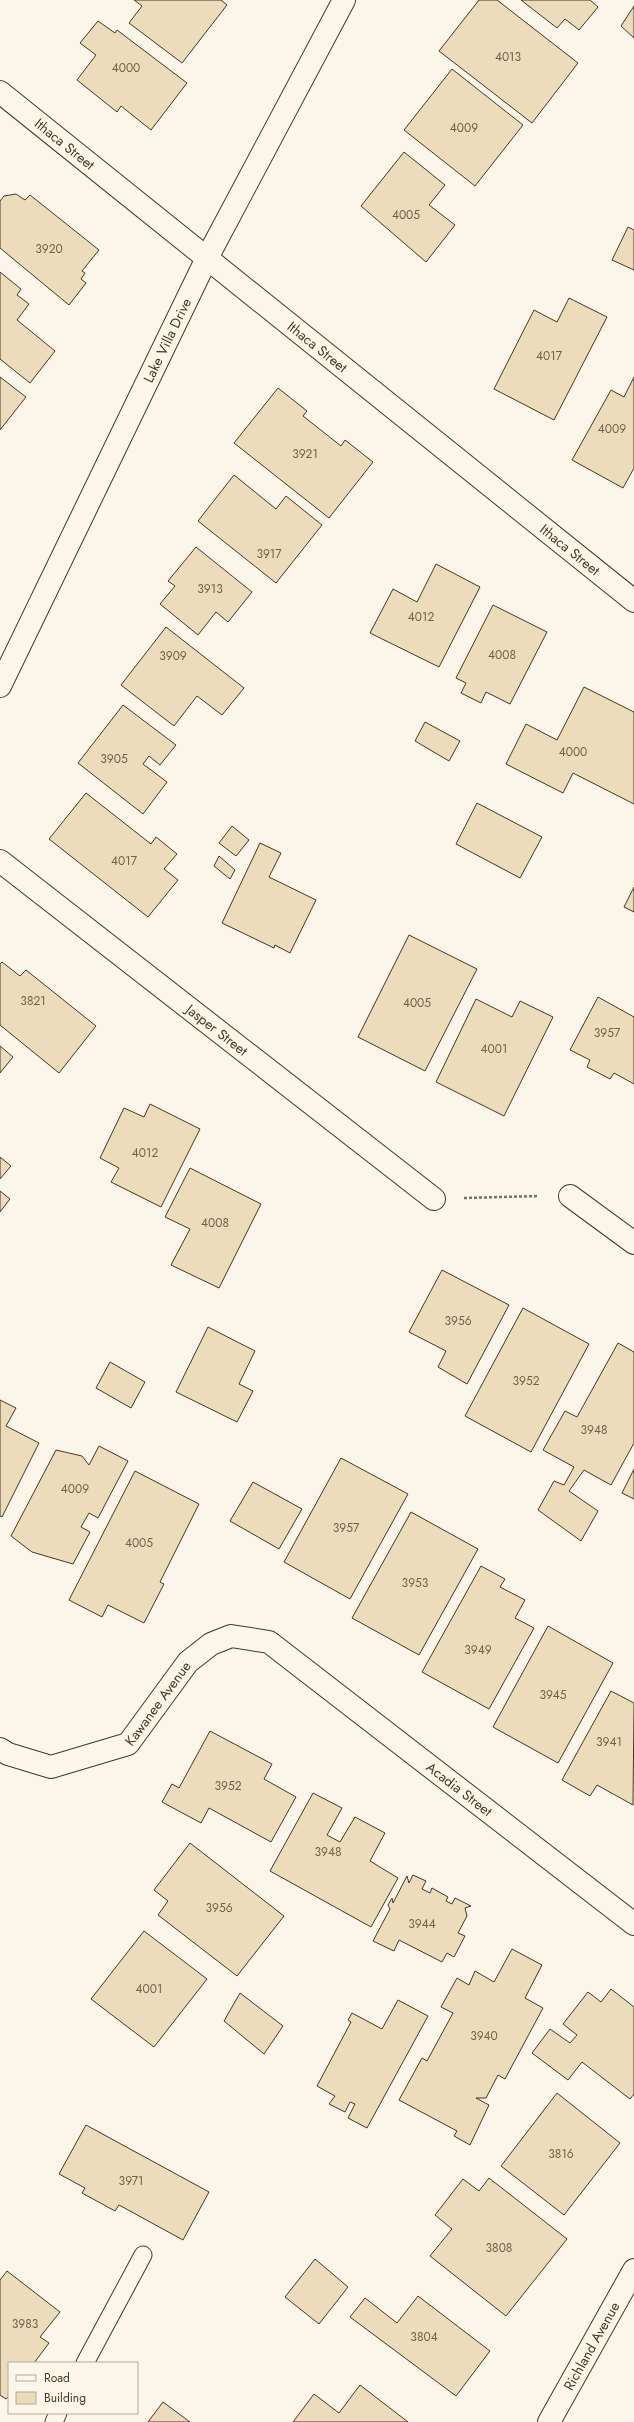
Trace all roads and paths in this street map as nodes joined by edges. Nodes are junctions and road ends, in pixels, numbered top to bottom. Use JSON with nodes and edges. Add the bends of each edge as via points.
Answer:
{"nodes":[{"id":1,"x":344,"y":0,"type":"edge"},
{"id":2,"x":0,"y":92,"type":"edge"},
{"id":3,"x":207,"y":258,"type":"junction"},
{"id":4,"x":634,"y":601,"type":"edge"},
{"id":5,"x":0,"y":686,"type":"edge"},
{"id":6,"x":0,"y":862,"type":"edge"},
{"id":7,"x":570,"y":1196,"type":"joint"},
{"id":8,"x":434,"y":1199,"type":"joint"},
{"id":9,"x":634,"y":1243,"type":"edge"},
{"id":10,"x":286,"y":1655,"type":"joint"},
{"id":11,"x":0,"y":1749,"type":"edge"},
{"id":12,"x":634,"y":1924,"type":"edge"},
{"id":13,"x":143,"y":2255,"type":"dead end"},
{"id":14,"x":634,"y":2270,"type":"edge"},
{"id":15,"x":86,"y":2362,"type":"edge"},
{"id":16,"x":549,"y":2422,"type":"edge"}],
"edges":[{"from":1,"to":3,"type":"street","name":"Lake Villa Drive"},
{"from":2,"to":3,"type":"street","name":"Ithaca Street"},
{"from":3,"to":4,"type":"street","name":"Ithaca Street"},
{"from":3,"to":5,"type":"street","name":"Lake Villa Drive"},
{"from":6,"to":8,"type":"street","name":"Jasper Street"},
{"from":7,"to":8,"type":"path"},
{"from":7,"to":9,"type":"street"},
{"from":10,"to":11,"type":"street","name":"Kawanee Avenue","via":[[269,1642],[231,1636],[211,1644],[188,1662],[128,1744],[51,1767],[8,1754]]},
{"from":10,"to":12,"type":"street","name":"Acadia Street"},
{"from":13,"to":15,"type":"lane"},
{"from":14,"to":16,"type":"street","name":"Richland Avenue"}]}
